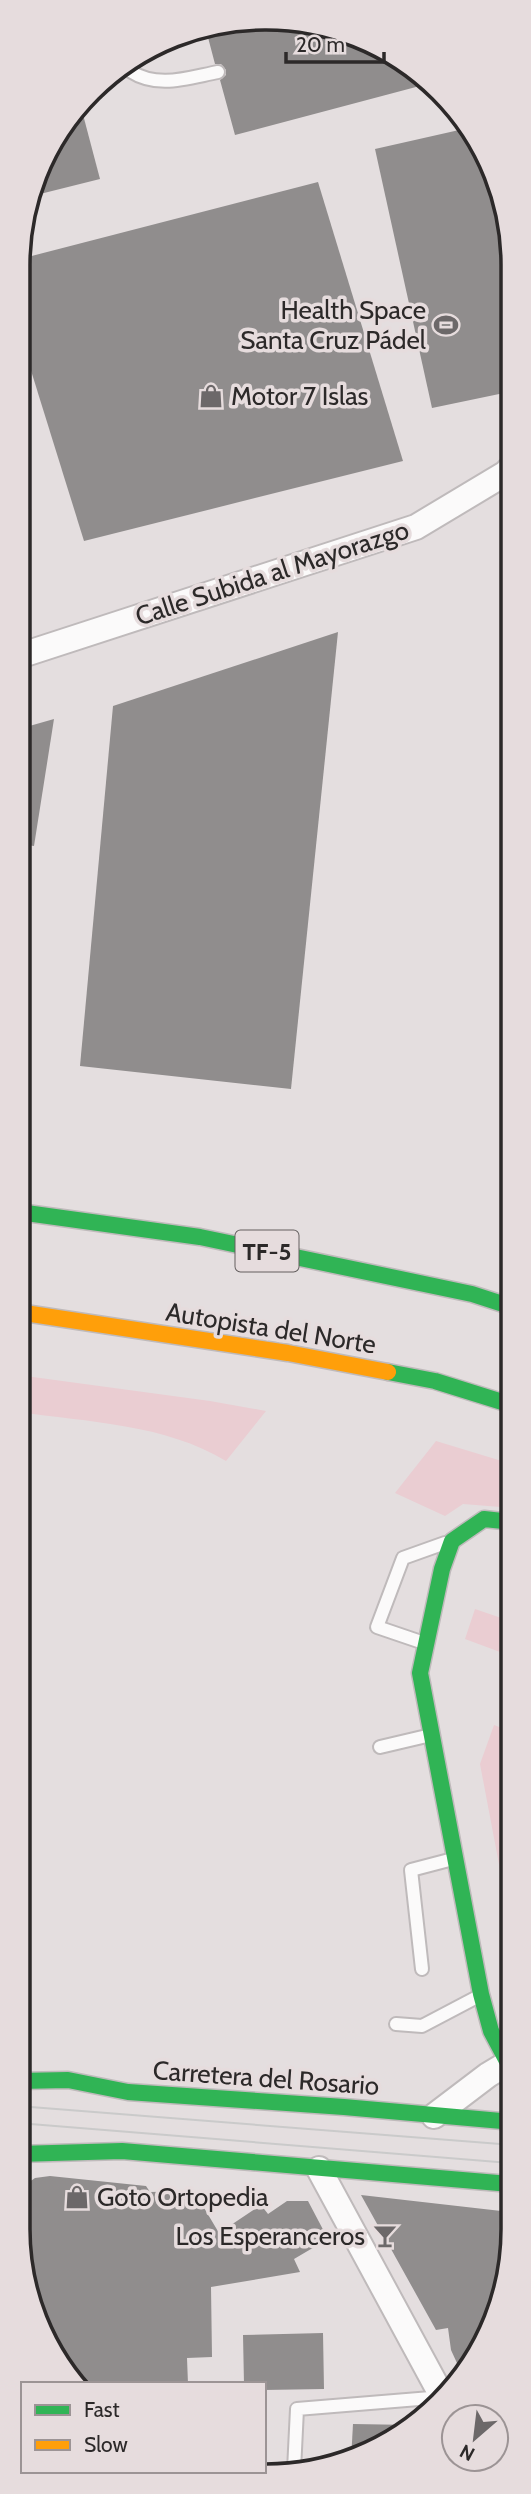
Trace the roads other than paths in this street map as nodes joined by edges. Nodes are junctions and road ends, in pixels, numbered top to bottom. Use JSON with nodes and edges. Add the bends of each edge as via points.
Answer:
{"nodes":[{"id":1,"x":131,"y":72,"type":"edge"},
{"id":2,"x":218,"y":72,"type":"dead end"},
{"id":3,"x":501,"y":476,"type":"edge"},
{"id":4,"x":30,"y":652,"type":"edge"},
{"id":5,"x":30,"y":1214,"type":"edge"},
{"id":6,"x":501,"y":1303,"type":"edge"},
{"id":7,"x":30,"y":1314,"type":"edge"},
{"id":8,"x":501,"y":1402,"type":"edge"},
{"id":9,"x":501,"y":1521,"type":"edge"},
{"id":10,"x":452,"y":1541,"type":"junction"},
{"id":11,"x":426,"y":1643,"type":"junction"},
{"id":12,"x":432,"y":1735,"type":"junction"},
{"id":13,"x":380,"y":1747,"type":"dead end"},
{"id":14,"x":456,"y":1858,"type":"junction"},
{"id":15,"x":422,"y":1969,"type":"dead end"},
{"id":16,"x":481,"y":1994,"type":"junction"},
{"id":17,"x":396,"y":2024,"type":"dead end"},
{"id":18,"x":501,"y":2047,"type":"edge"},
{"id":19,"x":501,"y":2067,"type":"edge"},
{"id":20,"x":30,"y":2081,"type":"edge"},
{"id":21,"x":434,"y":2116,"type":"junction"},
{"id":22,"x":501,"y":2121,"type":"edge"},
{"id":23,"x":30,"y":2154,"type":"edge"},
{"id":24,"x":319,"y":2169,"type":"junction"},
{"id":25,"x":501,"y":2183,"type":"edge"},
{"id":26,"x":438,"y":2389,"type":"edge"},
{"id":27,"x":429,"y":2398,"type":"edge"},
{"id":28,"x":294,"y":2462,"type":"edge"}],
"edges":[{"from":1,"to":2,"type":"lane","via":[[164,83]]},
{"from":3,"to":4,"type":"street","name":"Calle Subida al Mayorazgo","via":[[416,527]]},
{"from":5,"to":6,"type":"main road","number":"TF-5","via":[[200,1237]]},
{"from":7,"to":8,"type":"main road","name":"Autopista del Norte","via":[[315,1358],[435,1381]]},
{"from":9,"to":10,"type":"main road","via":[[484,1519]]},
{"from":10,"to":11,"type":"main road"},
{"from":10,"to":11,"type":"lane","via":[[404,1558],[377,1627]]},
{"from":11,"to":12,"type":"main road","via":[[420,1673]]},
{"from":12,"to":13,"type":"lane"},
{"from":12,"to":14,"type":"main road"},
{"from":14,"to":15,"type":"lane","via":[[411,1870]]},
{"from":14,"to":16,"type":"main road"},
{"from":16,"to":17,"type":"lane","via":[[422,2025]]},
{"from":16,"to":18,"type":"main road","via":[[491,2031]]},
{"from":19,"to":21,"type":"street"},
{"from":20,"to":21,"type":"main road","name":"Carretera del Rosario","via":[[68,2080],[128,2092]]},
{"from":21,"to":22,"type":"main road","name":"Carretera del Rosario"},
{"from":23,"to":24,"type":"main road","via":[[122,2151]]},
{"from":24,"to":25,"type":"main road"},
{"from":24,"to":26,"type":"street"},
{"from":27,"to":28,"type":"lane","via":[[297,2409]]}]}
